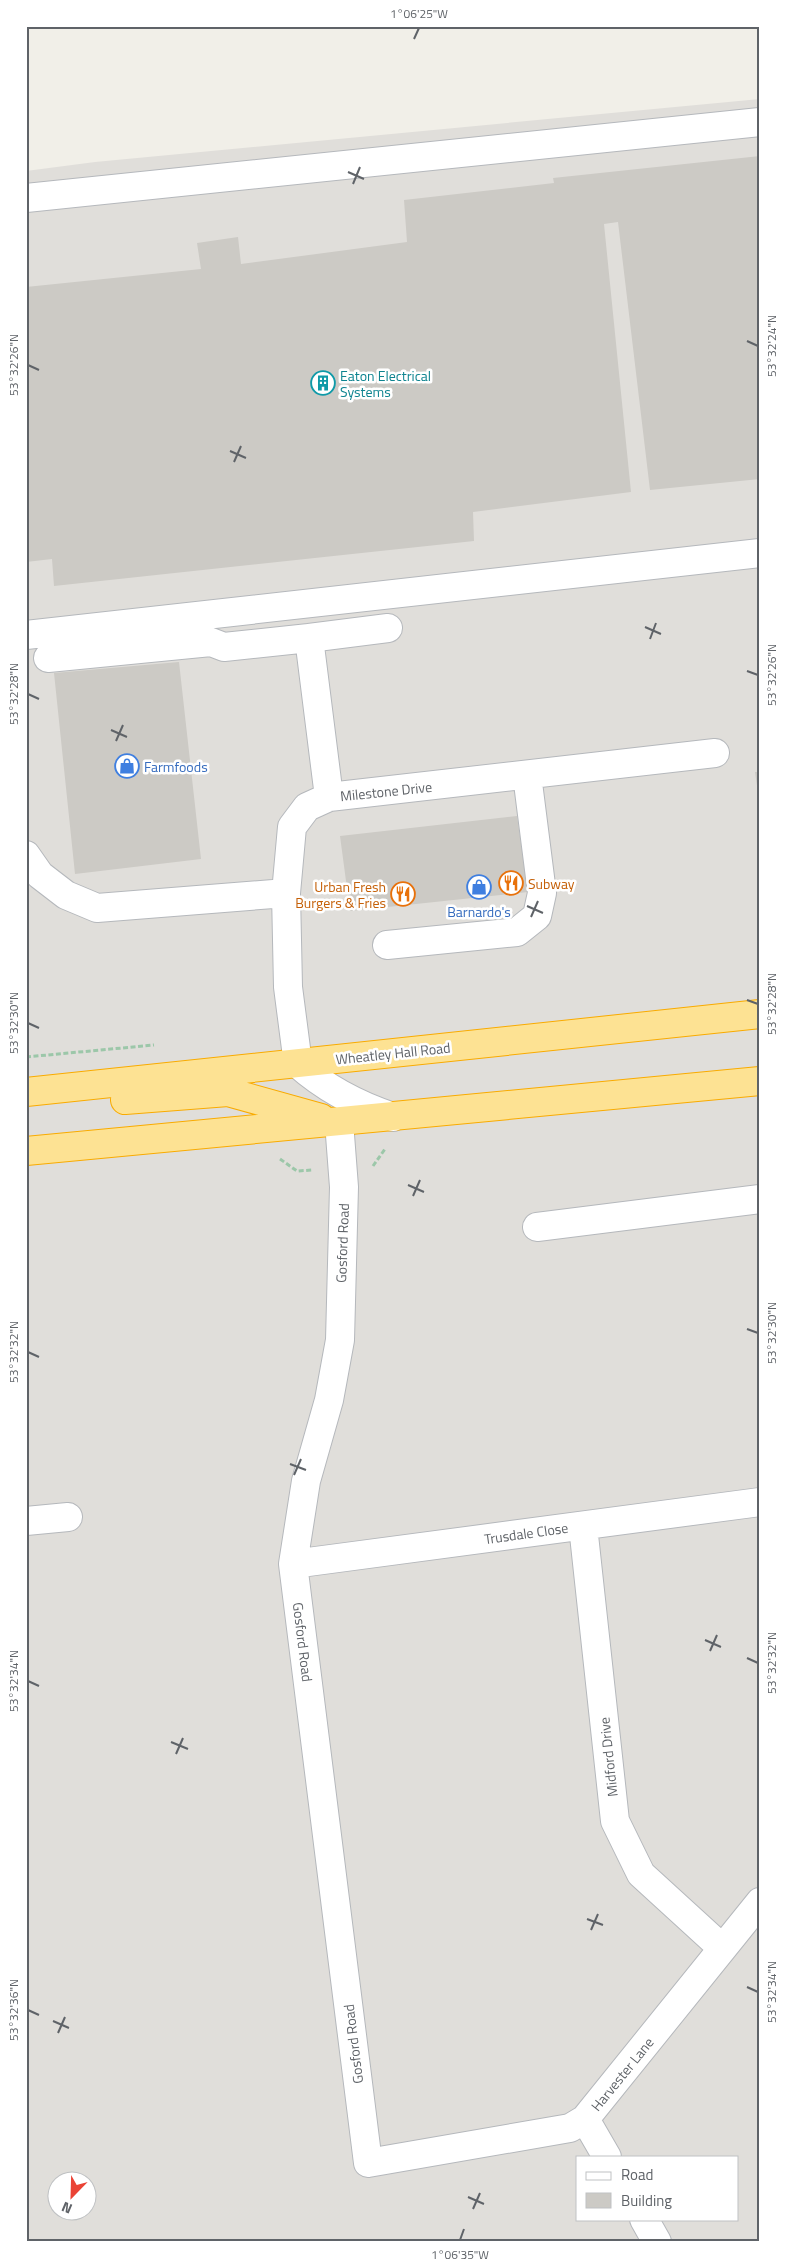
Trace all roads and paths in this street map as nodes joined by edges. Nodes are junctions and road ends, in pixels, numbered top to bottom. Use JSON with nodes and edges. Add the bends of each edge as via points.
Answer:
{"nodes":[{"id":1,"x":760,"y":122,"type":"edge"},
{"id":2,"x":26,"y":198,"type":"edge"},
{"id":3,"x":760,"y":553,"type":"edge"},
{"id":4,"x":388,"y":628,"type":"dead end"},
{"id":5,"x":26,"y":635,"type":"edge"},
{"id":6,"x":309,"y":638,"type":"junction"},
{"id":7,"x":48,"y":658,"type":"dead end"},
{"id":8,"x":715,"y":753,"type":"dead end"},
{"id":9,"x":527,"y":775,"type":"junction"},
{"id":10,"x":329,"y":797,"type":"junction"},
{"id":11,"x":26,"y":855,"type":"edge"},
{"id":12,"x":286,"y":893,"type":"junction"},
{"id":13,"x":387,"y":944,"type":"dead end"},
{"id":14,"x":760,"y":1014,"type":"edge"},
{"id":15,"x":298,"y":1064,"type":"junction"},
{"id":16,"x":760,"y":1081,"type":"edge"},
{"id":17,"x":26,"y":1092,"type":"edge"},
{"id":18,"x":26,"y":1107,"type":"edge"},
{"id":19,"x":393,"y":1117,"type":"junction"},
{"id":20,"x":339,"y":1122,"type":"junction"},
{"id":21,"x":26,"y":1152,"type":"edge"},
{"id":22,"x":760,"y":1200,"type":"edge"},
{"id":23,"x":536,"y":1227,"type":"dead end"},
{"id":24,"x":760,"y":1502,"type":"edge"},
{"id":25,"x":68,"y":1517,"type":"dead end"},
{"id":26,"x":26,"y":1521,"type":"edge"},
{"id":27,"x":583,"y":1526,"type":"junction"},
{"id":28,"x":293,"y":1564,"type":"junction"},
{"id":29,"x":760,"y":1902,"type":"edge"},
{"id":30,"x":722,"y":1948,"type":"junction"},
{"id":31,"x":585,"y":2119,"type":"junction"},
{"id":32,"x":606,"y":2156,"type":"edge"},
{"id":33,"x":368,"y":2163,"type":"joint"},
{"id":34,"x":645,"y":2220,"type":"edge"},
{"id":35,"x":657,"y":2242,"type":"edge"}],
"edges":[{"from":1,"to":2,"type":"street"},
{"from":3,"to":5,"type":"street"},
{"from":4,"to":6,"type":"street"},
{"from":6,"to":7,"type":"street","via":[[224,647],[211,642]]},
{"from":6,"to":10,"type":"street"},
{"from":8,"to":9,"type":"street","name":"Milestone Drive"},
{"from":9,"to":10,"type":"street","name":"Milestone Drive"},
{"from":9,"to":13,"type":"street","via":[[542,893],[537,916],[517,932]]},
{"from":10,"to":12,"type":"street","name":"Milestone Drive","via":[[307,808],[292,827]]},
{"from":11,"to":12,"type":"street","via":[[40,876],[66,895],[97,908]]},
{"from":12,"to":15,"type":"street","name":"Milestone Drive","via":[[288,987]]},
{"from":14,"to":15,"type":"highway","name":"Wheatley Hall Road"},
{"from":15,"to":17,"type":"highway","name":"Wheatley Hall Road"},
{"from":15,"to":19,"type":"street","via":[[319,1083],[361,1106]]},
{"from":16,"to":19,"type":"highway"},
{"from":18,"to":20,"type":"highway","via":[[228,1092]]},
{"from":19,"to":20,"type":"highway"},
{"from":20,"to":21,"type":"highway"},
{"from":20,"to":28,"type":"street","name":"Gosford Road","via":[[344,1187],[340,1340],[329,1400],[306,1481]]},
{"from":22,"to":23,"type":"street"},
{"from":24,"to":27,"type":"street","name":"Trusdale Close"},
{"from":25,"to":26,"type":"street"},
{"from":27,"to":28,"type":"street","name":"Trusdale Close"},
{"from":27,"to":30,"type":"street","name":"Midford Drive","via":[[615,1821],[641,1874]]},
{"from":28,"to":33,"type":"street","name":"Gosford Road"},
{"from":29,"to":30,"type":"street","name":"Harvester Lane"},
{"from":30,"to":31,"type":"street","name":"Harvester Lane"},
{"from":31,"to":32,"type":"street"},
{"from":31,"to":33,"type":"street","name":"Harvester Lane","via":[[570,2128]]},
{"from":34,"to":35,"type":"street"}]}
